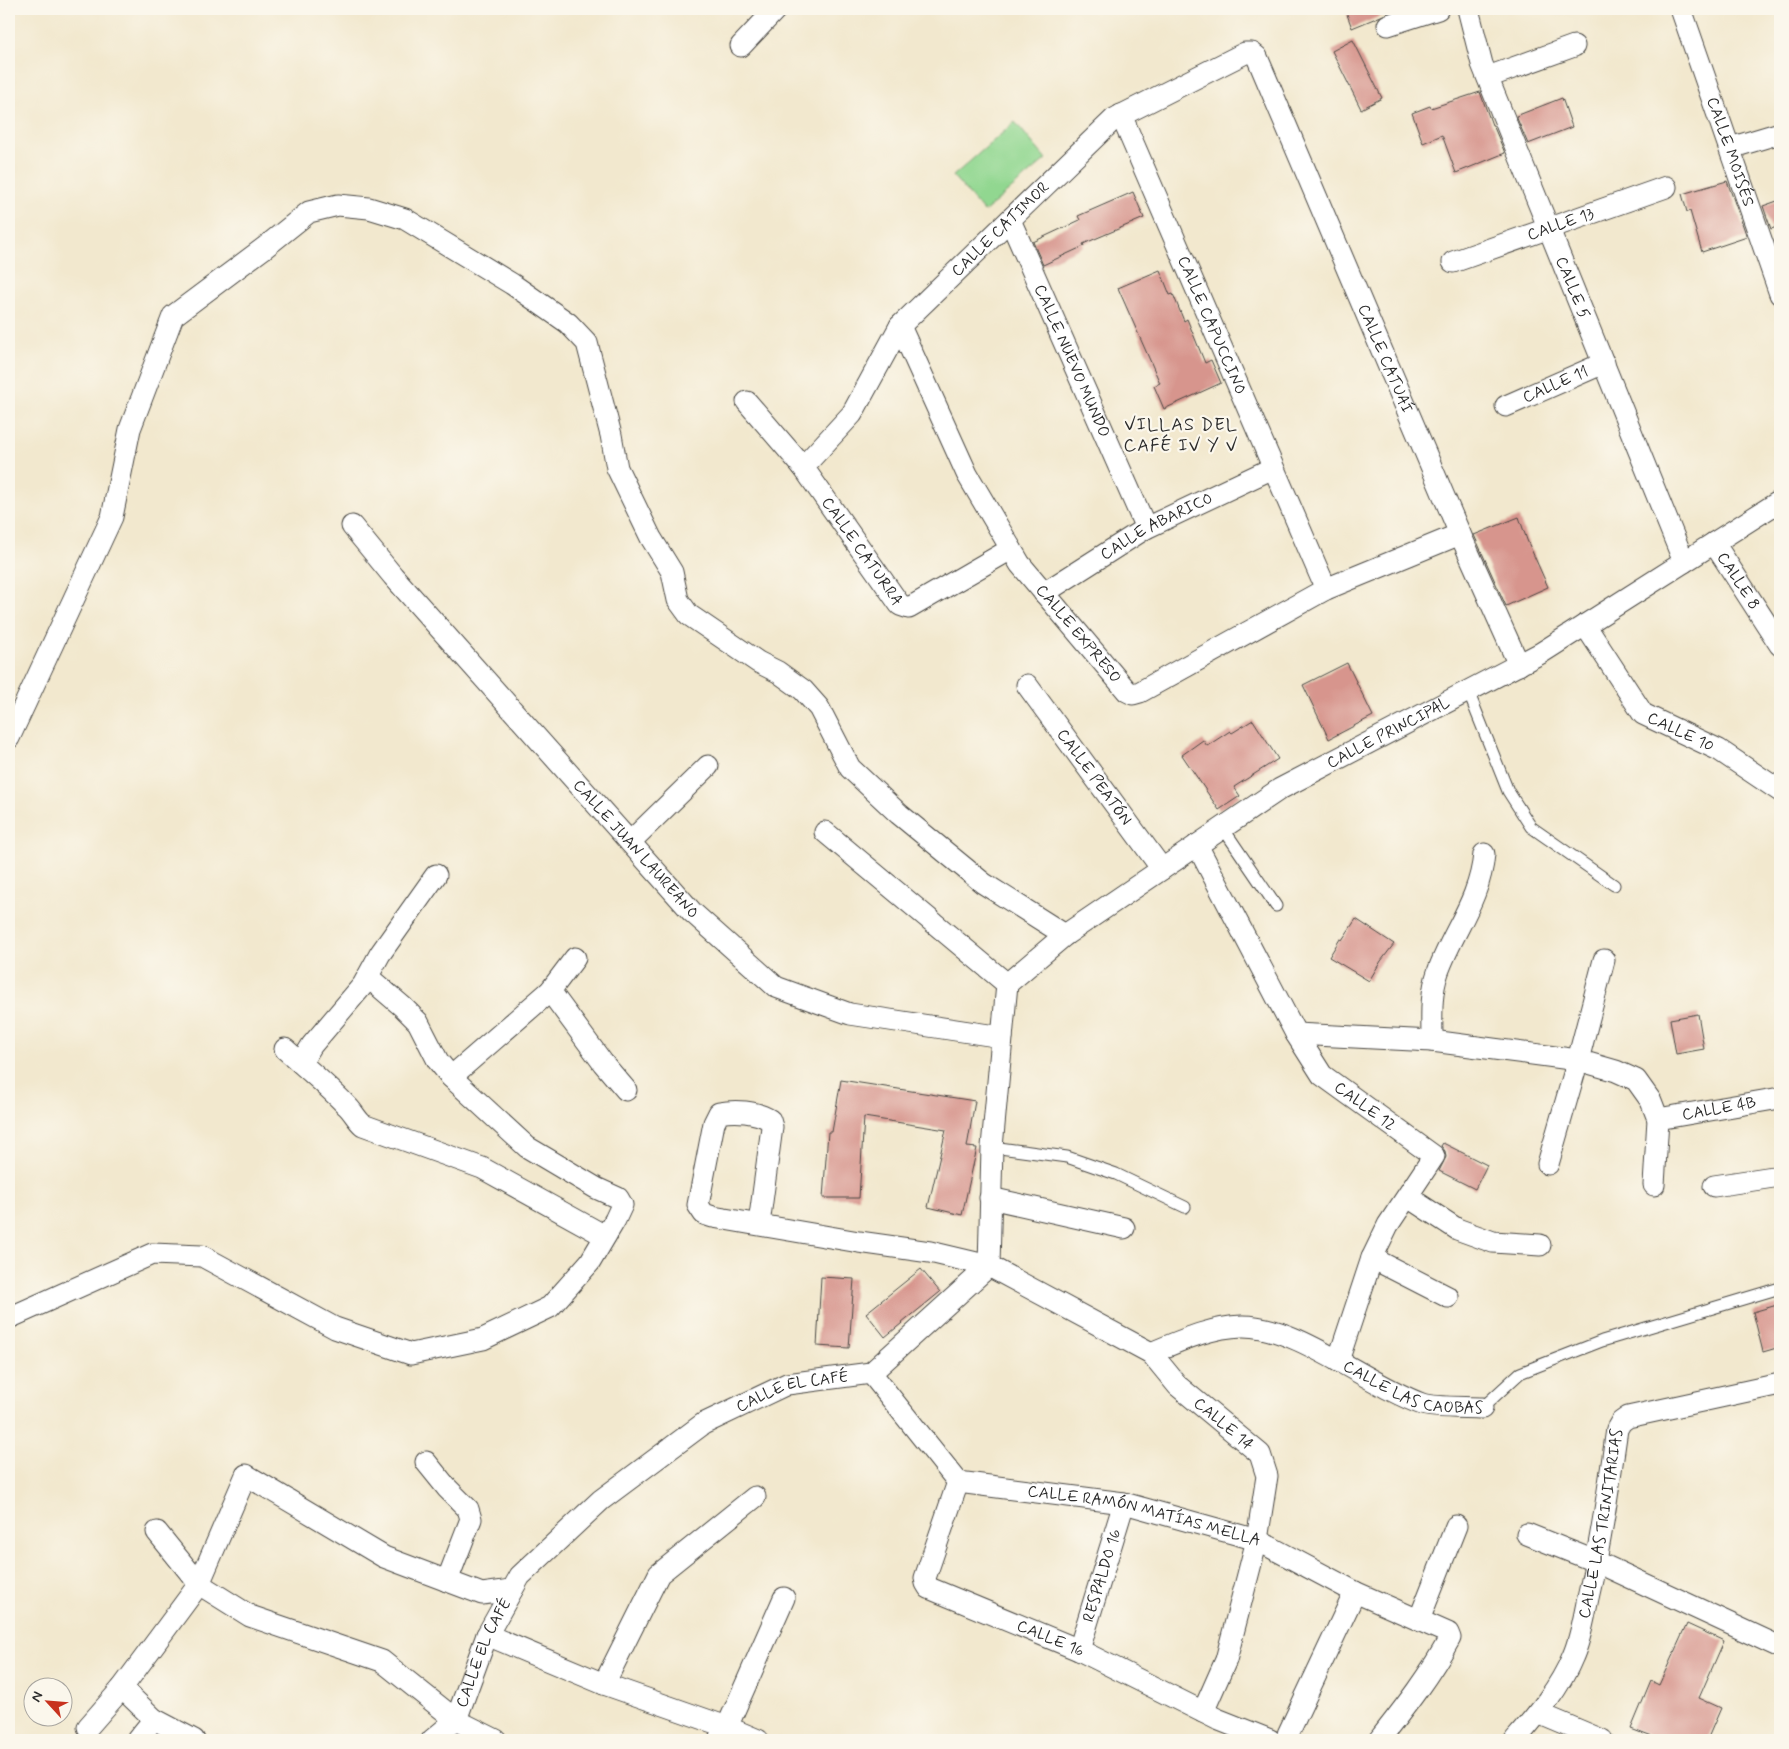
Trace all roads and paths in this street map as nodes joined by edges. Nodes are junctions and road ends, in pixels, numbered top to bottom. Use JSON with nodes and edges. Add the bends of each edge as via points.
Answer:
{"nodes":[{"id":1,"x":776,"y":9,"type":"edge"},
{"id":2,"x":1438,"y":9,"type":"edge"},
{"id":3,"x":1468,"y":9,"type":"edge"},
{"id":4,"x":1682,"y":9,"type":"edge"},
{"id":5,"x":1388,"y":26,"type":"dead end"},
{"id":6,"x":741,"y":46,"type":"dead end"},
{"id":7,"x":1574,"y":46,"type":"dead end"},
{"id":8,"x":1252,"y":53,"type":"joint"},
{"id":9,"x":1488,"y":77,"type":"junction"},
{"id":10,"x":1121,"y":115,"type":"junction"},
{"id":11,"x":1780,"y":133,"type":"edge"},
{"id":12,"x":1730,"y":148,"type":"junction"},
{"id":13,"x":1666,"y":187,"type":"dead end"},
{"id":14,"x":1010,"y":220,"type":"junction"},
{"id":15,"x":1549,"y":228,"type":"junction"},
{"id":16,"x":1775,"y":259,"type":"edge"},
{"id":17,"x":1453,"y":262,"type":"dead end"},
{"id":18,"x":1780,"y":294,"type":"edge"},
{"id":19,"x":900,"y":326,"type":"junction"},
{"id":20,"x":1604,"y":363,"type":"junction"},
{"id":21,"x":747,"y":402,"type":"dead end"},
{"id":22,"x":1506,"y":406,"type":"dead end"},
{"id":23,"x":803,"y":467,"type":"junction"},
{"id":24,"x":1273,"y":468,"type":"junction"},
{"id":25,"x":1780,"y":501,"type":"edge"},
{"id":26,"x":352,"y":526,"type":"dead end"},
{"id":27,"x":1146,"y":528,"type":"junction"},
{"id":28,"x":1460,"y":534,"type":"junction"},
{"id":29,"x":1714,"y":542,"type":"junction"},
{"id":30,"x":1011,"y":549,"type":"junction"},
{"id":31,"x":1684,"y":562,"type":"junction"},
{"id":32,"x":1326,"y":589,"type":"junction"},
{"id":33,"x":1044,"y":593,"type":"junction"},
{"id":34,"x":1585,"y":625,"type":"junction"},
{"id":35,"x":1780,"y":645,"type":"edge"},
{"id":36,"x":1519,"y":665,"type":"junction"},
{"id":37,"x":1027,"y":685,"type":"dead end"},
{"id":38,"x":1468,"y":691,"type":"junction"},
{"id":39,"x":9,"y":738,"type":"edge"},
{"id":40,"x":708,"y":766,"type":"dead end"},
{"id":41,"x":1780,"y":791,"type":"edge"},
{"id":42,"x":1223,"y":828,"type":"junction"},
{"id":43,"x":825,"y":832,"type":"dead end"},
{"id":44,"x":630,"y":842,"type":"junction"},
{"id":45,"x":1197,"y":845,"type":"junction"},
{"id":46,"x":1484,"y":854,"type":"dead end"},
{"id":47,"x":1162,"y":869,"type":"junction"},
{"id":48,"x":436,"y":875,"type":"dead end"},
{"id":49,"x":1614,"y":885,"type":"dead end"},
{"id":50,"x":1276,"y":906,"type":"dead end"},
{"id":51,"x":1066,"y":935,"type":"junction"},
{"id":52,"x":575,"y":958,"type":"dead end"},
{"id":53,"x":1604,"y":960,"type":"dead end"},
{"id":54,"x":368,"y":977,"type":"junction"},
{"id":55,"x":1007,"y":984,"type":"junction"},
{"id":56,"x":550,"y":991,"type":"junction"},
{"id":57,"x":1296,"y":1034,"type":"junction"},
{"id":58,"x":1002,"y":1037,"type":"junction"},
{"id":59,"x":1432,"y":1041,"type":"junction"},
{"id":60,"x":286,"y":1049,"type":"dead end"},
{"id":61,"x":1578,"y":1060,"type":"junction"},
{"id":62,"x":301,"y":1064,"type":"junction"},
{"id":63,"x":451,"y":1077,"type":"junction"},
{"id":64,"x":626,"y":1090,"type":"dead end"},
{"id":65,"x":1780,"y":1098,"type":"edge"},
{"id":66,"x":1658,"y":1119,"type":"junction"},
{"id":67,"x":992,"y":1147,"type":"junction"},
{"id":68,"x":1548,"y":1164,"type":"dead end"},
{"id":69,"x":1780,"y":1176,"type":"edge"},
{"id":70,"x":1654,"y":1185,"type":"dead end"},
{"id":71,"x":1714,"y":1186,"type":"dead end"},
{"id":72,"x":1408,"y":1196,"type":"junction"},
{"id":73,"x":990,"y":1198,"type":"junction"},
{"id":74,"x":1185,"y":1208,"type":"dead end"},
{"id":75,"x":759,"y":1224,"type":"junction"},
{"id":76,"x":1124,"y":1228,"type":"dead end"},
{"id":77,"x":605,"y":1236,"type":"junction"},
{"id":78,"x":1540,"y":1245,"type":"dead end"},
{"id":79,"x":1372,"y":1258,"type":"junction"},
{"id":80,"x":989,"y":1266,"type":"junction"},
{"id":81,"x":1780,"y":1288,"type":"edge"},
{"id":82,"x":1448,"y":1296,"type":"dead end"},
{"id":83,"x":9,"y":1318,"type":"edge"},
{"id":84,"x":1151,"y":1353,"type":"junction"},
{"id":85,"x":1338,"y":1361,"type":"junction"},
{"id":86,"x":870,"y":1373,"type":"junction"},
{"id":87,"x":1780,"y":1384,"type":"edge"},
{"id":88,"x":1482,"y":1408,"type":"joint"},
{"id":89,"x":426,"y":1462,"type":"dead end"},
{"id":90,"x":958,"y":1482,"type":"junction"},
{"id":91,"x":755,"y":1497,"type":"dead end"},
{"id":92,"x":1124,"y":1503,"type":"junction"},
{"id":93,"x":1456,"y":1526,"type":"dead end"},
{"id":94,"x":157,"y":1532,"type":"dead end"},
{"id":95,"x":1527,"y":1534,"type":"dead end"},
{"id":96,"x":1257,"y":1540,"type":"junction"},
{"id":97,"x":1597,"y":1562,"type":"junction"},
{"id":98,"x":447,"y":1581,"type":"junction"},
{"id":99,"x":199,"y":1584,"type":"junction"},
{"id":100,"x":512,"y":1590,"type":"junction"},
{"id":101,"x":1355,"y":1592,"type":"junction"},
{"id":102,"x":784,"y":1598,"type":"dead end"},
{"id":103,"x":1419,"y":1620,"type":"junction"},
{"id":104,"x":486,"y":1635,"type":"junction"},
{"id":105,"x":1780,"y":1647,"type":"edge"},
{"id":106,"x":1079,"y":1650,"type":"junction"},
{"id":107,"x":604,"y":1684,"type":"junction"},
{"id":108,"x":122,"y":1688,"type":"junction"},
{"id":109,"x":1203,"y":1712,"type":"junction"},
{"id":110,"x":1538,"y":1712,"type":"junction"},
{"id":111,"x":154,"y":1719,"type":"junction"},
{"id":112,"x":456,"y":1720,"type":"junction"},
{"id":113,"x":88,"y":1727,"type":"dead end"},
{"id":114,"x":723,"y":1734,"type":"edge"},
{"id":115,"x":1279,"y":1737,"type":"edge"},
{"id":116,"x":137,"y":1740,"type":"edge"},
{"id":117,"x":194,"y":1740,"type":"edge"},
{"id":118,"x":432,"y":1740,"type":"edge"},
{"id":119,"x":496,"y":1740,"type":"edge"},
{"id":120,"x":758,"y":1740,"type":"edge"},
{"id":121,"x":1379,"y":1740,"type":"edge"},
{"id":122,"x":1514,"y":1740,"type":"edge"},
{"id":123,"x":1602,"y":1740,"type":"edge"}],
"edges":[{"from":1,"to":6,"type":"street"},
{"from":2,"to":5,"type":"street"},
{"from":3,"to":9,"type":"street","name":"CALLE 5"},
{"from":4,"to":12,"type":"street","name":"CALLE MOISÉS"},
{"from":7,"to":9,"type":"street"},
{"from":8,"to":10,"type":"street","name":"CALLE CATIMOR","via":[[1245,53]]},
{"from":8,"to":28,"type":"street","name":"CALLE CATUAÍ","via":[[1257,57]]},
{"from":9,"to":15,"type":"street","name":"CALLE 5"},
{"from":10,"to":14,"type":"street","name":"CALLE CATIMOR"},
{"from":10,"to":24,"type":"street","name":"CALLE CAPUCCINO"},
{"from":11,"to":12,"type":"street"},
{"from":12,"to":16,"type":"street","name":"CALLE MOISÉS"},
{"from":13,"to":15,"type":"street","name":"CALLE 13"},
{"from":14,"to":19,"type":"street","name":"CALLE CATIMOR"},
{"from":14,"to":27,"type":"street","name":"CALLE NUEVO MUNDO"},
{"from":15,"to":17,"type":"street","name":"CALLE 13"},
{"from":15,"to":20,"type":"street","name":"CALLE 5"},
{"from":16,"to":18,"type":"street","name":"CALLE MOISÉS"},
{"from":19,"to":23,"type":"street","name":"CALLE CATIMOR","via":[[852,414]]},
{"from":19,"to":30,"type":"street","name":"CALLE EXPRESO","via":[[967,474]]},
{"from":20,"to":22,"type":"street","name":"CALLE 11"},
{"from":20,"to":31,"type":"street","name":"CALLE 5"},
{"from":21,"to":23,"type":"street"},
{"from":23,"to":30,"type":"street","name":"CALLE CATURRA","via":[[904,608]]},
{"from":24,"to":27,"type":"street","name":"CALLE ABARICO"},
{"from":24,"to":32,"type":"street","name":"CALLE CAPUCCINO"},
{"from":25,"to":29,"type":"street","name":"CALLE PRINCIPAL"},
{"from":26,"to":44,"type":"street","name":"CALLE JUAN LAUREANO"},
{"from":27,"to":33,"type":"street","name":"CALLE ABARICO"},
{"from":28,"to":32,"type":"street","name":"CALLE EXPRESO"},
{"from":28,"to":36,"type":"street","name":"CALLE CATUAÍ"},
{"from":29,"to":31,"type":"street","name":"CALLE PRINCIPAL"},
{"from":29,"to":35,"type":"street","name":"CALLE 8"},
{"from":30,"to":33,"type":"street","name":"CALLE EXPRESO"},
{"from":31,"to":34,"type":"street","name":"CALLE PRINCIPAL"},
{"from":32,"to":33,"type":"street","name":"CALLE EXPRESO","via":[[1133,694],[1127,691]]},
{"from":34,"to":36,"type":"street","name":"CALLE PRINCIPAL"},
{"from":34,"to":41,"type":"street","name":"CALLE 10","via":[[1643,714],[1719,750]]},
{"from":36,"to":38,"type":"street","name":"CALLE PRINCIPAL"},
{"from":37,"to":47,"type":"street","name":"CALLE PEATÓN"},
{"from":38,"to":42,"type":"street","name":"CALLE PRINCIPAL","via":[[1280,789]]},
{"from":38,"to":49,"type":"lane","via":[[1508,791],[1531,827]]},
{"from":39,"to":51,"type":"street","via":[[112,517],[130,429],[173,316],[310,212],[338,205],[370,208],[405,219],[568,322],[588,343],[617,468],[651,538],[672,572],[678,600],[689,616],[803,690],[819,708],[850,768],[983,883]]},
{"from":40,"to":44,"type":"street"},
{"from":42,"to":45,"type":"street","name":"CALLE PRINCIPAL"},
{"from":42,"to":50,"type":"lane"},
{"from":43,"to":55,"type":"street"},
{"from":44,"to":58,"type":"street","name":"CALLE JUAN LAUREANO","via":[[692,912],[776,987],[850,1014]]},
{"from":45,"to":47,"type":"street","name":"CALLE PRINCIPAL"},
{"from":45,"to":57,"type":"street","name":"CALLE 12"},
{"from":46,"to":59,"type":"street","via":[[1472,904],[1438,972],[1432,1000]]},
{"from":47,"to":51,"type":"street","name":"CALLE PRINCIPAL"},
{"from":48,"to":54,"type":"street","via":[[380,954]]},
{"from":51,"to":55,"type":"street","name":"CALLE PRINCIPAL"},
{"from":52,"to":56,"type":"street"},
{"from":53,"to":61,"type":"street"},
{"from":54,"to":62,"type":"street","via":[[312,1045]]},
{"from":54,"to":63,"type":"street","via":[[418,1022],[438,1061]]},
{"from":55,"to":58,"type":"street"},
{"from":56,"to":63,"type":"street"},
{"from":56,"to":64,"type":"street"},
{"from":57,"to":59,"type":"street"},
{"from":57,"to":72,"type":"street","name":"CALLE 12","via":[[1322,1075],[1434,1156]]},
{"from":58,"to":67,"type":"street"},
{"from":59,"to":61,"type":"street"},
{"from":60,"to":62,"type":"street"},
{"from":61,"to":66,"type":"street","via":[[1636,1080],[1651,1101]]},
{"from":61,"to":68,"type":"street"},
{"from":62,"to":77,"type":"street","via":[[350,1108],[363,1125],[482,1168]]},
{"from":63,"to":77,"type":"street","via":[[527,1147],[618,1198],[622,1205]]},
{"from":65,"to":66,"type":"street","name":"CALLE 4B"},
{"from":66,"to":70,"type":"street"},
{"from":67,"to":73,"type":"street"},
{"from":67,"to":74,"type":"lane","via":[[1067,1157],[1116,1174]]},
{"from":69,"to":71,"type":"street"},
{"from":72,"to":78,"type":"street","via":[[1457,1229],[1493,1242]]},
{"from":72,"to":79,"type":"street","name":"CALLE 12","via":[[1388,1225]]},
{"from":73,"to":76,"type":"street"},
{"from":73,"to":80,"type":"street"},
{"from":75,"to":75,"type":"street","name":"CALLE 14","via":[[772,1126],[770,1120],[762,1115],[719,1113],[698,1205],[704,1214],[713,1217]]},
{"from":75,"to":80,"type":"street","name":"CALLE 14","via":[[930,1252]]},
{"from":77,"to":83,"type":"street","via":[[590,1262],[550,1306],[483,1339],[411,1354],[335,1328],[202,1256],[152,1254]]},
{"from":79,"to":82,"type":"street"},
{"from":79,"to":85,"type":"street","name":"CALLE 12"},
{"from":80,"to":84,"type":"street","name":"CALLE 14"},
{"from":80,"to":86,"type":"street","name":"CALLE EL CAFÉ"},
{"from":81,"to":88,"type":"lane","name":"CALLE LAS CAOBAS","via":[[1602,1341],[1520,1373]]},
{"from":84,"to":85,"type":"street","name":"CALLE LAS CAOBAS","via":[[1186,1338],[1242,1326],[1288,1336]]},
{"from":84,"to":96,"type":"street","name":"CALLE 14","via":[[1178,1386],[1260,1454],[1267,1476]]},
{"from":85,"to":88,"type":"street","name":"CALLE LAS CAOBAS","via":[[1423,1404]]},
{"from":86,"to":90,"type":"street"},
{"from":86,"to":100,"type":"street","name":"CALLE EL CAFÉ","via":[[787,1384],[703,1424],[601,1500],[520,1576]]},
{"from":87,"to":97,"type":"street","name":"CALLE LAS TRINITARIAS","via":[[1628,1417],[1621,1422],[1617,1429]]},
{"from":89,"to":98,"type":"street","via":[[471,1514]]},
{"from":90,"to":92,"type":"street","name":"CALLE RAMÓN MATÍAS MELLA"},
{"from":90,"to":106,"type":"street","name":"CALLE 16","via":[[925,1578],[929,1588]]},
{"from":91,"to":107,"type":"street","via":[[659,1574]]},
{"from":92,"to":96,"type":"street","name":"CALLE RAMÓN MATÍAS MELLA"},
{"from":92,"to":106,"type":"street","name":"RESPALDO 16"},
{"from":93,"to":103,"type":"street"},
{"from":94,"to":99,"type":"street"},
{"from":95,"to":97,"type":"street"},
{"from":96,"to":101,"type":"street","name":"CALLE RAMÓN MATÍAS MELLA"},
{"from":96,"to":109,"type":"street","name":"CALLE 14","via":[[1226,1660]]},
{"from":97,"to":105,"type":"street"},
{"from":97,"to":110,"type":"street","name":"CALLE LAS TRINITARIAS","via":[[1573,1656]]},
{"from":98,"to":99,"type":"street","via":[[384,1557],[246,1475]]},
{"from":98,"to":100,"type":"street","via":[[482,1594]]},
{"from":99,"to":108,"type":"street"},
{"from":99,"to":112,"type":"street","via":[[250,1616],[382,1661]]},
{"from":100,"to":104,"type":"street","name":"CALLE EL CAFÉ"},
{"from":101,"to":103,"type":"street","name":"CALLE RAMÓN MATÍAS MELLA"},
{"from":101,"to":115,"type":"street"},
{"from":102,"to":114,"type":"street"},
{"from":103,"to":121,"type":"street","name":"CALLE RAMÓN MATÍAS MELLA","via":[[1448,1633],[1450,1638],[1418,1690]]},
{"from":104,"to":107,"type":"street"},
{"from":104,"to":112,"type":"street","name":"CALLE EL CAFÉ"},
{"from":106,"to":109,"type":"street","name":"CALLE 16"},
{"from":107,"to":114,"type":"street"},
{"from":108,"to":111,"type":"street"},
{"from":108,"to":113,"type":"street"},
{"from":109,"to":115,"type":"street","name":"CALLE 16"},
{"from":110,"to":122,"type":"street","name":"CALLE LAS TRINITARIAS"},
{"from":110,"to":123,"type":"street"},
{"from":111,"to":116,"type":"street"},
{"from":111,"to":117,"type":"street"},
{"from":112,"to":118,"type":"street","name":"CALLE EL CAFÉ"},
{"from":112,"to":119,"type":"street"},
{"from":114,"to":120,"type":"street"}]}
